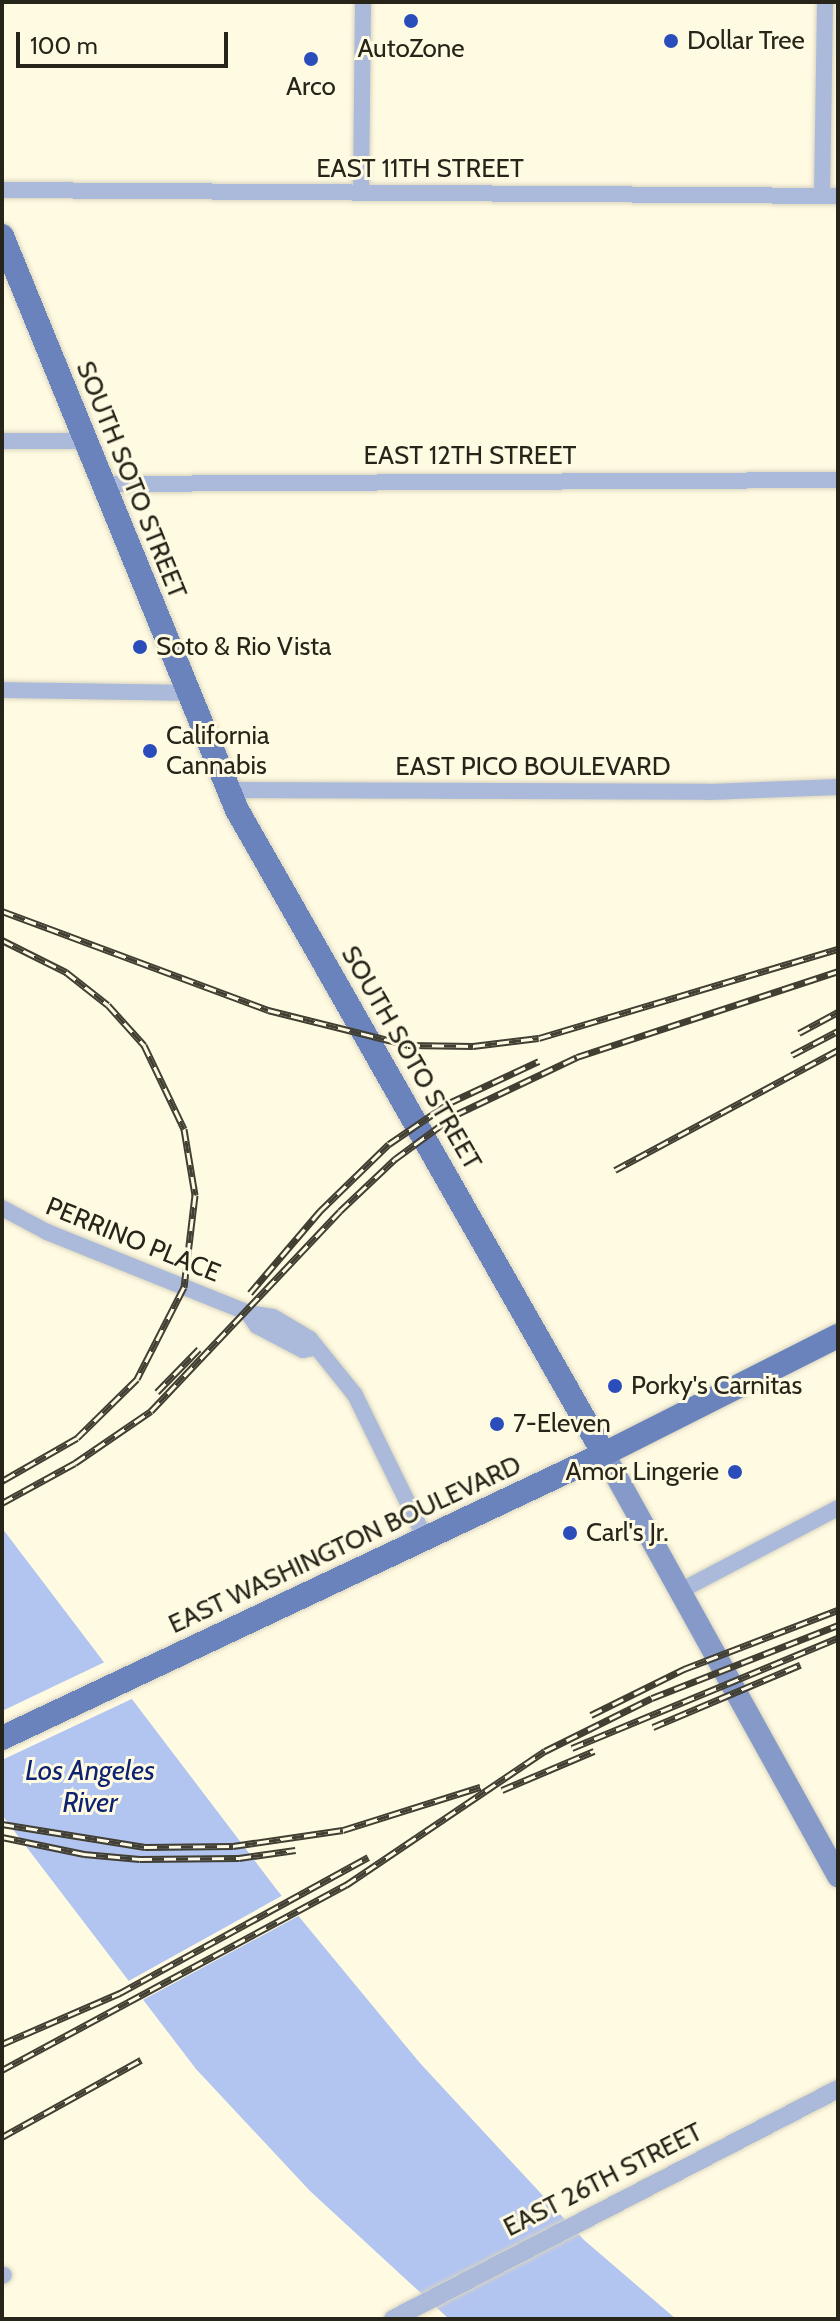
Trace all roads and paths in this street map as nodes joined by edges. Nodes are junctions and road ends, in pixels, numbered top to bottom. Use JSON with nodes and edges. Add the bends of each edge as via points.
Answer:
{"nodes":[{"id":1,"x":363,"y":2,"type":"edge"},
{"id":2,"x":825,"y":2,"type":"edge"},
{"id":3,"x":2,"y":190,"type":"edge"},
{"id":4,"x":361,"y":193,"type":"junction"},
{"id":5,"x":830,"y":196,"type":"edge"},
{"id":6,"x":2,"y":236,"type":"edge"},
{"id":7,"x":2,"y":441,"type":"edge"},
{"id":8,"x":85,"y":441,"type":"junction"},
{"id":9,"x":838,"y":480,"type":"edge"},
{"id":10,"x":102,"y":484,"type":"junction"},
{"id":11,"x":2,"y":690,"type":"edge"},
{"id":12,"x":188,"y":693,"type":"junction"},
{"id":13,"x":838,"y":787,"type":"edge"},
{"id":14,"x":227,"y":790,"type":"junction"},
{"id":15,"x":2,"y":1208,"type":"edge"},
{"id":16,"x":838,"y":1336,"type":"edge"},
{"id":17,"x":604,"y":1454,"type":"junction"},
{"id":18,"x":838,"y":1508,"type":"edge"},
{"id":19,"x":425,"y":1538,"type":"junction"},
{"id":20,"x":680,"y":1591,"type":"junction"},
{"id":21,"x":2,"y":1738,"type":"edge"},
{"id":22,"x":838,"y":1877,"type":"edge"},
{"id":23,"x":838,"y":2089,"type":"edge"},
{"id":24,"x":393,"y":2319,"type":"edge"}],
"edges":[{"from":1,"to":4,"type":"street"},
{"from":2,"to":5,"type":"street"},
{"from":3,"to":4,"type":"street","name":"EAST 11TH STREET"},
{"from":4,"to":5,"type":"street","name":"EAST 11TH STREET"},
{"from":6,"to":8,"type":"main road","name":"SOUTH SOTO STREET"},
{"from":7,"to":8,"type":"street"},
{"from":8,"to":10,"type":"main road","name":"SOUTH SOTO STREET"},
{"from":9,"to":10,"type":"street","name":"EAST 12TH STREET"},
{"from":10,"to":12,"type":"main road","name":"SOUTH SOTO STREET"},
{"from":11,"to":12,"type":"street"},
{"from":12,"to":14,"type":"main road","name":"SOUTH SOTO STREET"},
{"from":13,"to":14,"type":"street","name":"EAST PICO BOULEVARD","via":[[708,792]]},
{"from":14,"to":17,"type":"main road","name":"SOUTH SOTO STREET"},
{"from":15,"to":19,"type":"street","name":"PERRINO PLACE","via":[[47,1232],[248,1313],[257,1326],[303,1350],[313,1348],[355,1395]]},
{"from":16,"to":17,"type":"main road","name":"EAST WASHINGTON BOULEVARD"},
{"from":17,"to":19,"type":"main road","name":"EAST WASHINGTON BOULEVARD"},
{"from":17,"to":20,"type":"main road","name":"SOUTH SOTO STREET"},
{"from":18,"to":20,"type":"street"},
{"from":19,"to":21,"type":"main road","name":"EAST WASHINGTON BOULEVARD"},
{"from":20,"to":22,"type":"main road","name":"SOUTH SOTO STREET"},
{"from":23,"to":24,"type":"street","name":"EAST 26TH STREET"}]}
